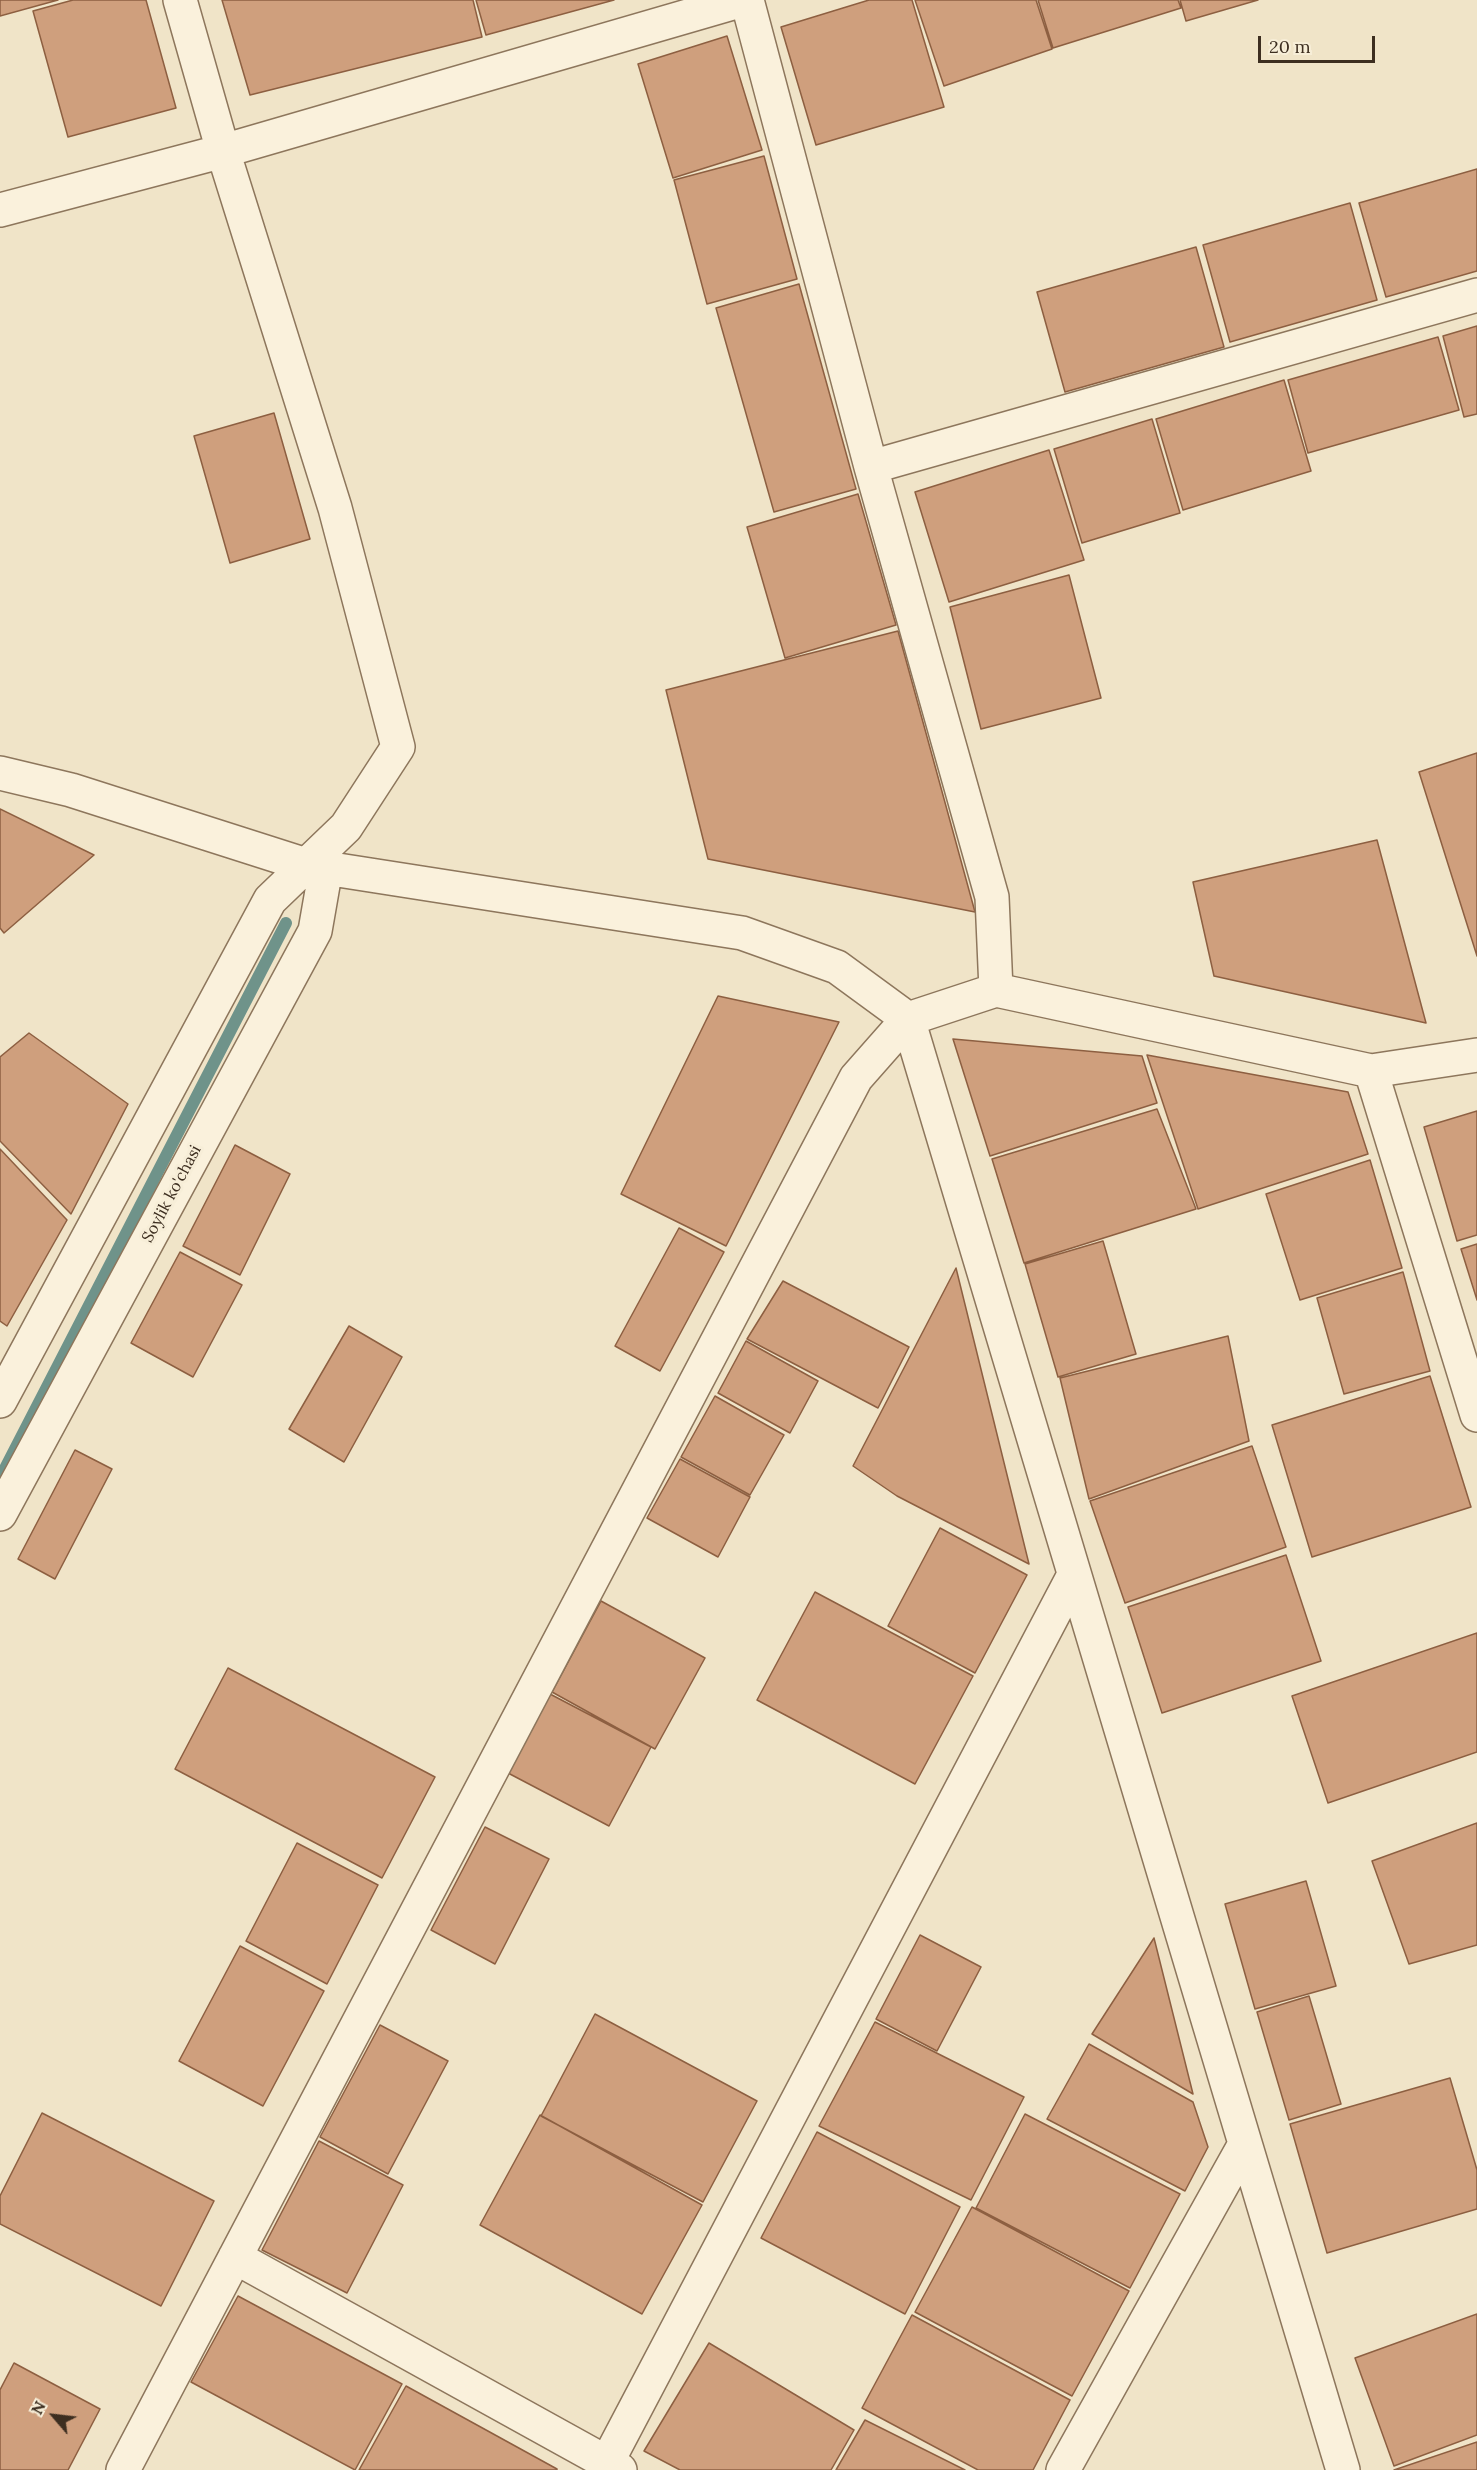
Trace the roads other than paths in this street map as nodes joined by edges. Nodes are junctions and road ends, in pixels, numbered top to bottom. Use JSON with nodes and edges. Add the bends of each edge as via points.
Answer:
{"nodes":[{"id":1,"x":180,"y":0,"type":"edge"},
{"id":2,"x":745,"y":0,"type":"edge"},
{"id":3,"x":223,"y":151,"type":"junction"},
{"id":4,"x":0,"y":210,"type":"edge"},
{"id":5,"x":1477,"y":295,"type":"edge"},
{"id":6,"x":871,"y":467,"type":"junction"},
{"id":7,"x":0,"y":773,"type":"edge"},
{"id":8,"x":316,"y":867,"type":"junction"},
{"id":9,"x":996,"y":990,"type":"junction"},
{"id":10,"x":908,"y":1019,"type":"junction"},
{"id":11,"x":1477,"y":1055,"type":"edge"},
{"id":12,"x":1371,"y":1071,"type":"junction"},
{"id":13,"x":0,"y":1401,"type":"edge"},
{"id":14,"x":1477,"y":1415,"type":"edge"},
{"id":15,"x":11,"y":1467,"type":"edge"},
{"id":16,"x":0,"y":1514,"type":"edge"},
{"id":17,"x":1074,"y":1575,"type":"junction"},
{"id":18,"x":1245,"y":2144,"type":"junction"},
{"id":19,"x":235,"y":2257,"type":"junction"},
{"id":20,"x":610,"y":2468,"type":"edge"},
{"id":21,"x":123,"y":2470,"type":"edge"},
{"id":22,"x":1063,"y":2470,"type":"edge"},
{"id":23,"x":1343,"y":2470,"type":"edge"}],
"edges":[{"from":1,"to":3,"type":"street"},
{"from":2,"to":3,"type":"street"},
{"from":2,"to":6,"type":"street"},
{"from":3,"to":4,"type":"street"},
{"from":3,"to":8,"type":"street","via":[[335,508],[398,747]]},
{"from":5,"to":6,"type":"street"},
{"from":6,"to":9,"type":"street","via":[[992,897]]},
{"from":7,"to":8,"type":"street","via":[[71,790]]},
{"from":8,"to":10,"type":"street","via":[[742,933],[837,967]]},
{"from":8,"to":13,"type":"street","via":[[270,900]]},
{"from":8,"to":15,"type":"street","name":"Soylik ko'chasi","via":[[315,931]]},
{"from":9,"to":10,"type":"street"},
{"from":9,"to":12,"type":"street"},
{"from":10,"to":17,"type":"street"},
{"from":10,"to":19,"type":"street","via":[[856,1078]]},
{"from":11,"to":12,"type":"street"},
{"from":12,"to":14,"type":"street"},
{"from":15,"to":16,"type":"street","name":"Soylik ko'chasi"},
{"from":17,"to":18,"type":"street"},
{"from":17,"to":20,"type":"street"},
{"from":18,"to":22,"type":"street"},
{"from":18,"to":23,"type":"street"},
{"from":19,"to":20,"type":"street"},
{"from":19,"to":21,"type":"street"}]}
